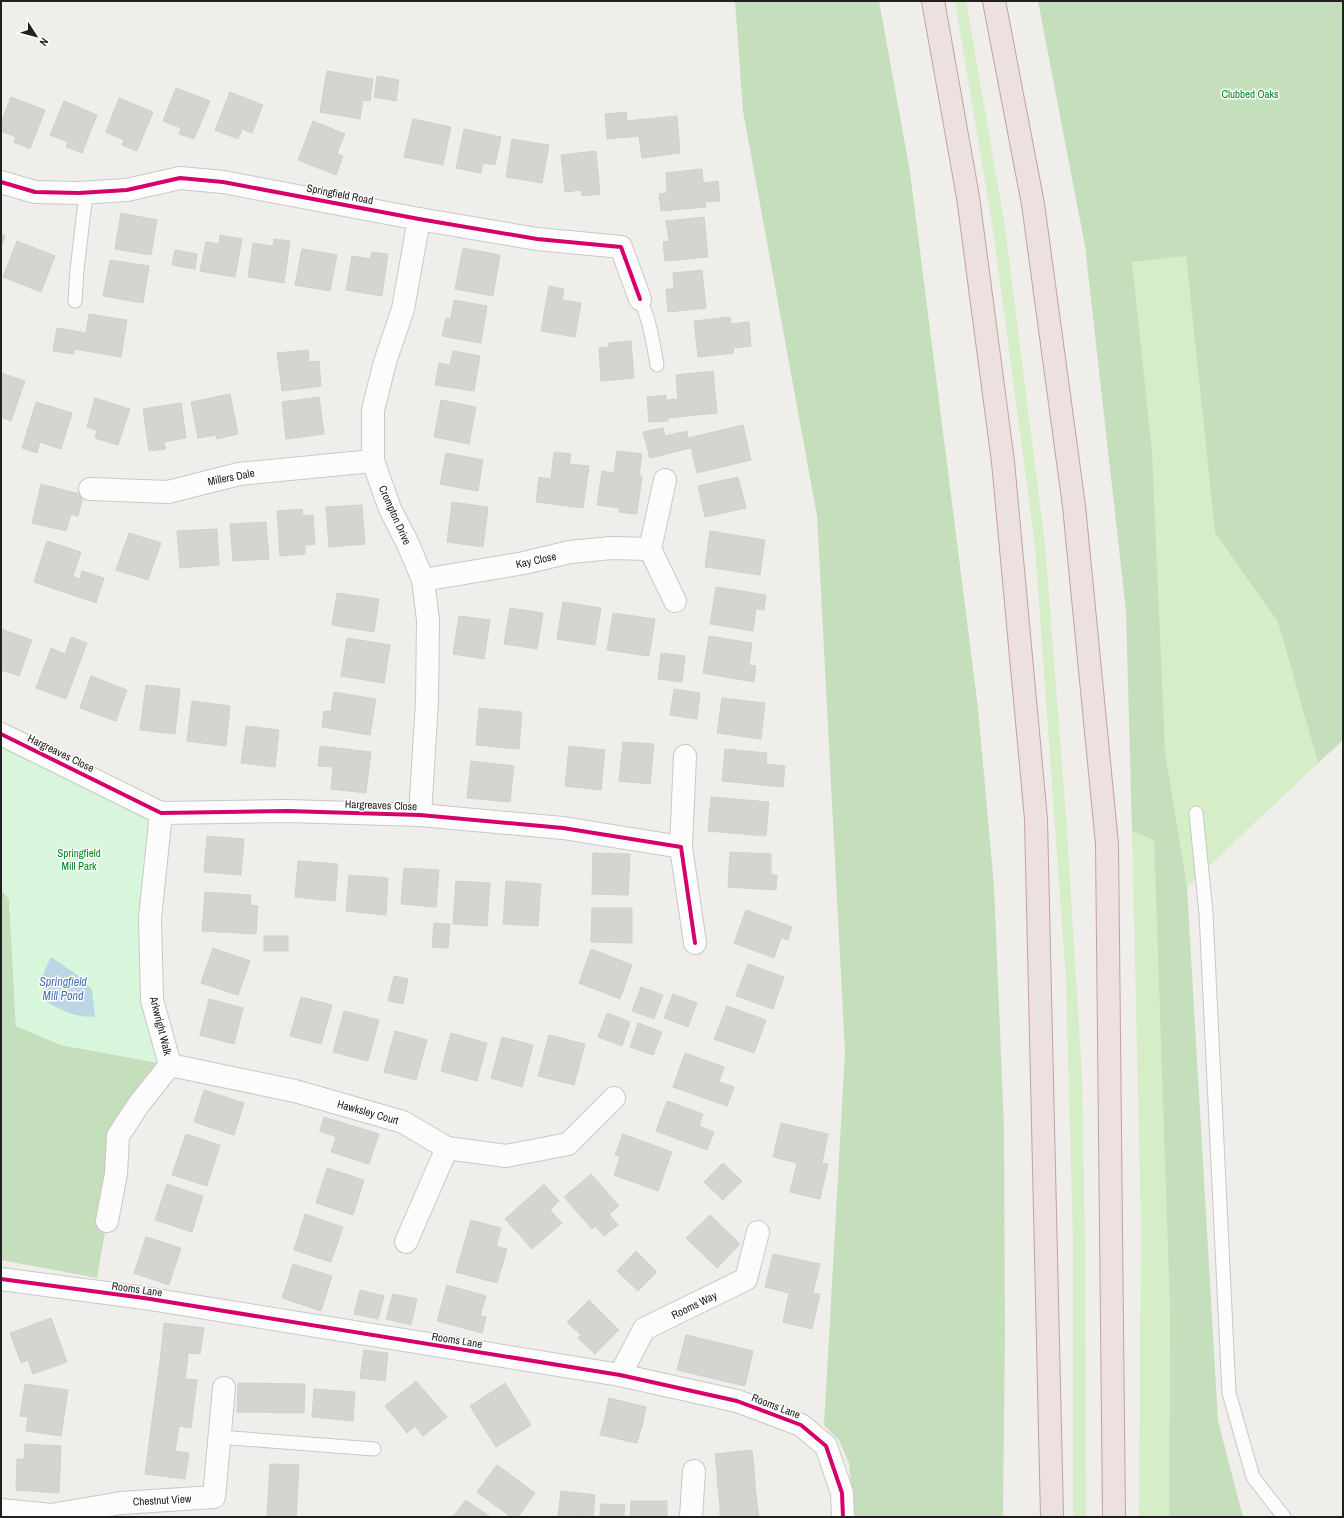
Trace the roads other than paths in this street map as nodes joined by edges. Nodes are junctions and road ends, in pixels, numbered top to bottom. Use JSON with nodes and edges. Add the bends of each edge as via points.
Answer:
{"nodes":[{"id":1,"x":933,"y":1,"type":"edge"},
{"id":2,"x":994,"y":1,"type":"edge"},
{"id":3,"x":1,"y":182,"type":"edge"},
{"id":4,"x":86,"y":193,"type":"junction"},
{"id":5,"x":419,"y":219,"type":"junction"},
{"id":6,"x":640,"y":299,"type":"joint"},
{"id":7,"x":75,"y":301,"type":"dead end"},
{"id":8,"x":657,"y":365,"type":"dead end"},
{"id":9,"x":372,"y":461,"type":"junction"},
{"id":10,"x":665,"y":480,"type":"dead end"},
{"id":11,"x":90,"y":489,"type":"dead end"},
{"id":12,"x":650,"y":549,"type":"junction"},
{"id":13,"x":423,"y":580,"type":"junction"},
{"id":14,"x":675,"y":601,"type":"dead end"},
{"id":15,"x":1,"y":734,"type":"edge"},
{"id":16,"x":685,"y":756,"type":"dead end"},
{"id":17,"x":161,"y":813,"type":"junction"},
{"id":18,"x":1196,"y":813,"type":"dead end"},
{"id":19,"x":420,"y":815,"type":"junction"},
{"id":20,"x":680,"y":847,"type":"junction"},
{"id":21,"x":695,"y":943,"type":"dead end"},
{"id":22,"x":170,"y":1065,"type":"junction"},
{"id":23,"x":614,"y":1098,"type":"dead end"},
{"id":24,"x":447,"y":1148,"type":"junction"},
{"id":25,"x":107,"y":1221,"type":"dead end"},
{"id":26,"x":758,"y":1232,"type":"dead end"},
{"id":27,"x":406,"y":1242,"type":"dead end"},
{"id":28,"x":1,"y":1279,"type":"edge"},
{"id":29,"x":620,"y":1375,"type":"junction"},
{"id":30,"x":224,"y":1388,"type":"dead end"},
{"id":31,"x":219,"y":1437,"type":"junction"},
{"id":32,"x":374,"y":1449,"type":"dead end"},
{"id":33,"x":694,"y":1471,"type":"dead end"},
{"id":34,"x":1,"y":1510,"type":"edge"},
{"id":35,"x":691,"y":1517,"type":"edge"},
{"id":36,"x":844,"y":1517,"type":"edge"},
{"id":37,"x":1052,"y":1517,"type":"edge"},
{"id":38,"x":1114,"y":1517,"type":"edge"},
{"id":39,"x":1284,"y":1517,"type":"edge"}],
"edges":[{"from":1,"to":37,"type":"highway","via":[[968,197],[1003,462],[1036,819]]},
{"from":2,"to":38,"type":"highway","via":[[1033,204],[1074,506],[1107,844]]},
{"from":3,"to":4,"type":"street","name":"Springfield Road","via":[[35,192]]},
{"from":4,"to":5,"type":"street","name":"Springfield Road","via":[[127,190],[180,178],[223,182]]},
{"from":4,"to":7,"type":"lane"},
{"from":5,"to":6,"type":"street","name":"Springfield Road","via":[[537,239],[621,247]]},
{"from":5,"to":9,"type":"street","name":"Crompton Drive","via":[[402,309],[373,410]]},
{"from":6,"to":8,"type":"lane","via":[[646,312]]},
{"from":9,"to":11,"type":"street","name":"Millers Dale","via":[[239,474],[168,492]]},
{"from":9,"to":13,"type":"street","name":"Crompton Drive","via":[[390,509]]},
{"from":10,"to":12,"type":"street"},
{"from":12,"to":13,"type":"street","name":"Kay Close","via":[[610,548],[570,552],[524,563]]},
{"from":12,"to":14,"type":"street"},
{"from":13,"to":19,"type":"street","name":"Crompton Drive","via":[[428,620],[427,702]]},
{"from":15,"to":17,"type":"street","name":"Hargreaves Close"},
{"from":16,"to":20,"type":"street"},
{"from":17,"to":19,"type":"street","name":"Hargreaves Close","via":[[287,810]]},
{"from":17,"to":22,"type":"street","name":"Arkwright Walk","via":[[150,918],[152,1000]]},
{"from":18,"to":39,"type":"lane","via":[[1206,913],[1229,1394],[1253,1477]]},
{"from":19,"to":20,"type":"street","name":"Hargreaves Close","via":[[563,828]]},
{"from":20,"to":21,"type":"street"},
{"from":22,"to":24,"type":"street","name":"Hawksley Court","via":[[295,1091],[403,1122]]},
{"from":22,"to":25,"type":"street","name":"Arkwright Walk","via":[[118,1136],[116,1174]]},
{"from":23,"to":24,"type":"street","name":"Hawksley Court","via":[[568,1144],[506,1156]]},
{"from":24,"to":27,"type":"street"},
{"from":26,"to":29,"type":"street","name":"Rooms Way","via":[[746,1280],[644,1329]]},
{"from":28,"to":29,"type":"street","name":"Rooms Lane","via":[[152,1300]]},
{"from":29,"to":36,"type":"street","name":"Rooms Lane","via":[[736,1401],[801,1425],[826,1446],[842,1493]]},
{"from":30,"to":31,"type":"street","name":"Chestnut View"},
{"from":31,"to":32,"type":"lane"},
{"from":31,"to":34,"type":"street","name":"Chestnut View","via":[[214,1497],[121,1502],[52,1515]]},
{"from":33,"to":35,"type":"street"}]}
